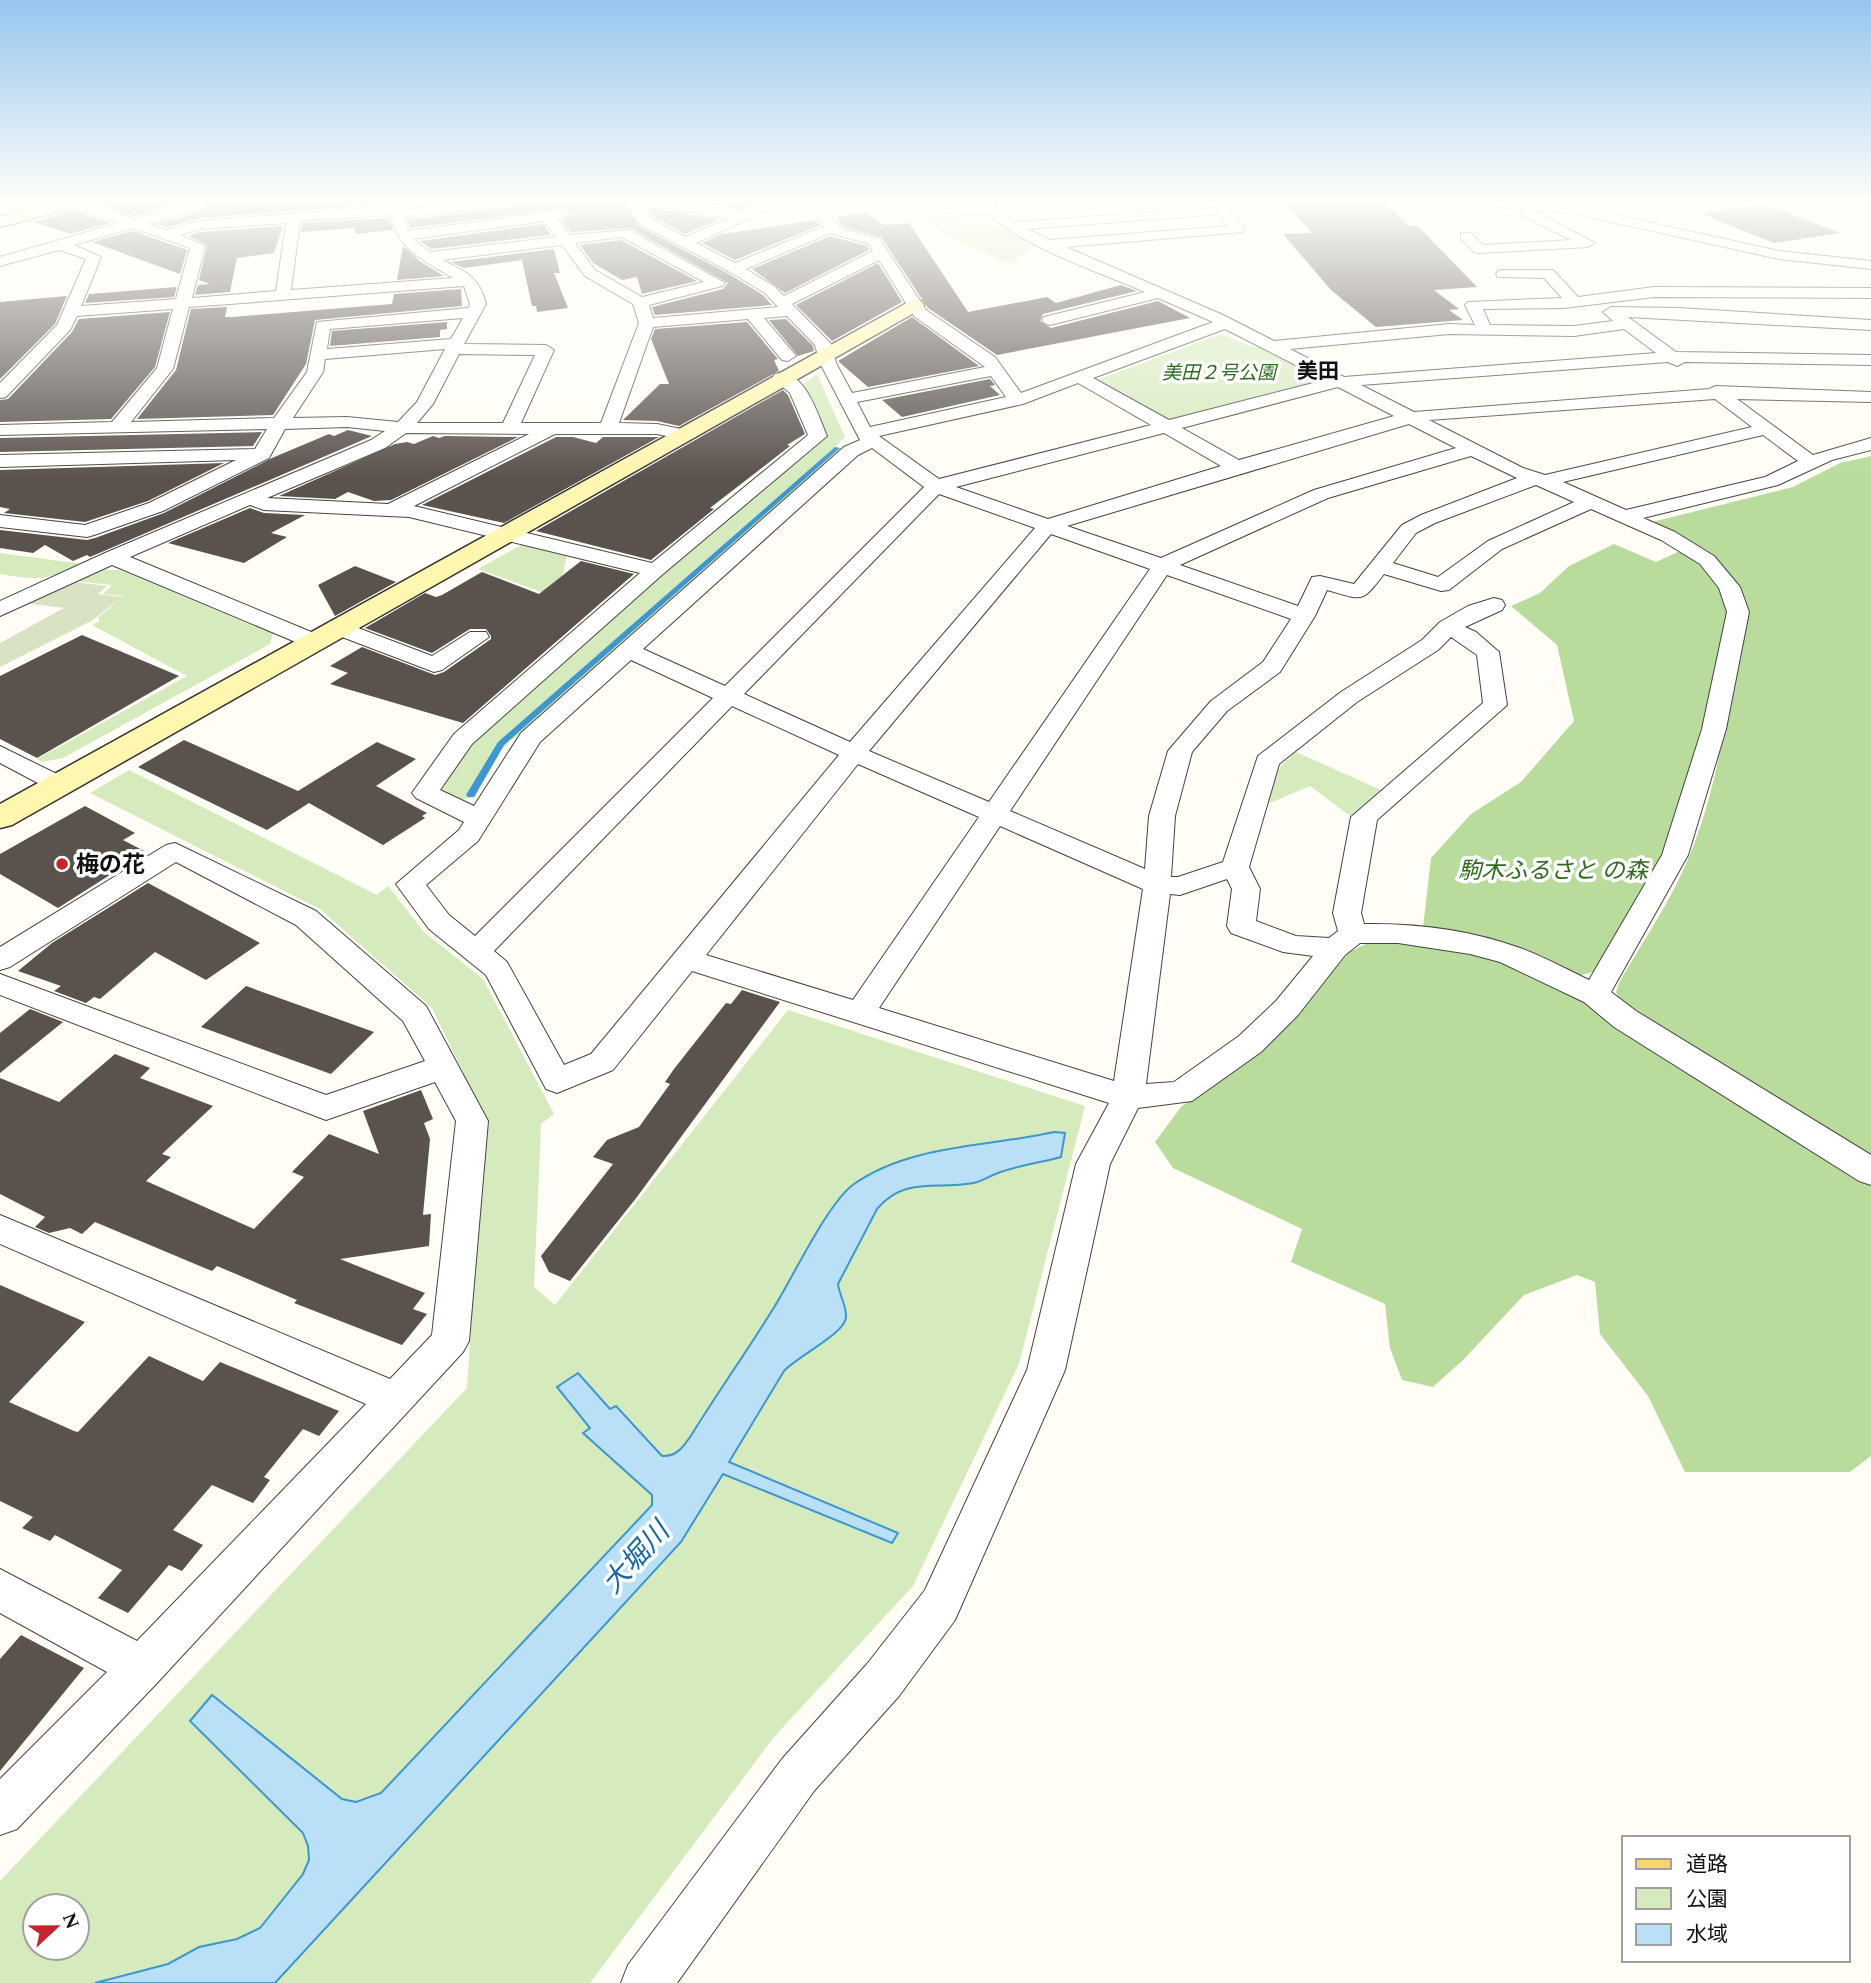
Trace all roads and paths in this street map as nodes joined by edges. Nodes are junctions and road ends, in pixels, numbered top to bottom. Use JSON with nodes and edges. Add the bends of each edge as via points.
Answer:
{"nodes":[{"id":1,"x":78,"y":293,"type":"edge"},
{"id":2,"x":186,"y":293,"type":"edge"},
{"id":3,"x":316,"y":293,"type":"edge"},
{"id":4,"x":475,"y":293,"type":"edge"},
{"id":5,"x":624,"y":293,"type":"edge"},
{"id":6,"x":678,"y":293,"type":"edge"},
{"id":7,"x":773,"y":293,"type":"edge"},
{"id":8,"x":812,"y":293,"type":"edge"},
{"id":9,"x":907,"y":293,"type":"edge"},
{"id":10,"x":1160,"y":293,"type":"joint"},
{"id":11,"x":1566,"y":293,"type":"edge"},
{"id":12,"x":1650,"y":293,"type":"edge"},
{"id":13,"x":1771,"y":293,"type":"edge"},
{"id":14,"x":1871,"y":293,"type":"edge"},
{"id":15,"x":283,"y":295,"type":"joint"},
{"id":16,"x":640,"y":302,"type":"junction"},
{"id":17,"x":1574,"y":302,"type":"junction"},
{"id":18,"x":183,"y":303,"type":"junction"},
{"id":19,"x":914,"y":304,"type":"junction"},
{"id":20,"x":787,"y":307,"type":"junction"},
{"id":21,"x":70,"y":312,"type":"junction"},
{"id":22,"x":474,"y":312,"type":"junction"},
{"id":23,"x":752,"y":314,"type":"junction"},
{"id":24,"x":1050,"y":320,"type":"dead end"},
{"id":25,"x":648,"y":323,"type":"junction"},
{"id":26,"x":1226,"y":324,"type":"junction"},
{"id":27,"x":1625,"y":324,"type":"junction"},
{"id":28,"x":1871,"y":326,"type":"edge"},
{"id":29,"x":1483,"y":329,"type":"junction"},
{"id":30,"x":454,"y":346,"type":"junction"},
{"id":31,"x":1270,"y":346,"type":"junction"},
{"id":32,"x":826,"y":353,"type":"junction"},
{"id":33,"x":317,"y":355,"type":"junction"},
{"id":34,"x":1672,"y":357,"type":"junction"},
{"id":35,"x":1871,"y":360,"type":"edge"},
{"id":36,"x":785,"y":367,"type":"junction"},
{"id":37,"x":995,"y":370,"type":"junction"},
{"id":38,"x":1080,"y":377,"type":"junction"},
{"id":39,"x":1339,"y":382,"type":"junction"},
{"id":40,"x":0,"y":393,"type":"edge"},
{"id":41,"x":1719,"y":393,"type":"junction"},
{"id":42,"x":1871,"y":397,"type":"edge"},
{"id":43,"x":846,"y":399,"type":"junction"},
{"id":44,"x":1017,"y":400,"type":"junction"},
{"id":45,"x":1412,"y":418,"type":"junction"},
{"id":46,"x":279,"y":423,"type":"junction"},
{"id":47,"x":1165,"y":426,"type":"junction"},
{"id":48,"x":117,"y":427,"type":"junction"},
{"id":49,"x":402,"y":428,"type":"junction"},
{"id":50,"x":509,"y":429,"type":"junction"},
{"id":51,"x":553,"y":429,"type":"junction"},
{"id":52,"x":1765,"y":429,"type":"junction"},
{"id":53,"x":0,"y":430,"type":"edge"},
{"id":54,"x":608,"y":430,"type":"junction"},
{"id":55,"x":680,"y":434,"type":"junction"},
{"id":56,"x":869,"y":438,"type":"junction"},
{"id":57,"x":1871,"y":444,"type":"edge"},
{"id":58,"x":1474,"y":449,"type":"junction"},
{"id":59,"x":262,"y":454,"type":"junction"},
{"id":60,"x":0,"y":461,"type":"edge"},
{"id":61,"x":1812,"y":463,"type":"junction"},
{"id":62,"x":1237,"y":467,"type":"junction"},
{"id":63,"x":1539,"y":480,"type":"junction"},
{"id":64,"x":936,"y":485,"type":"junction"},
{"id":65,"x":251,"y":499,"type":"junction"},
{"id":66,"x":1590,"y":502,"type":"junction"},
{"id":67,"x":391,"y":510,"type":"junction"},
{"id":68,"x":1621,"y":517,"type":"junction"},
{"id":69,"x":0,"y":521,"type":"edge"},
{"id":70,"x":1048,"y":525,"type":"junction"},
{"id":71,"x":502,"y":534,"type":"junction"},
{"id":72,"x":112,"y":557,"type":"junction"},
{"id":73,"x":1163,"y":565,"type":"junction"},
{"id":74,"x":1381,"y":566,"type":"junction"},
{"id":75,"x":656,"y":570,"type":"junction"},
{"id":76,"x":6,"y":599,"type":"edge"},
{"id":77,"x":1494,"y":606,"type":"dead end"},
{"id":78,"x":1304,"y":616,"type":"junction"},
{"id":79,"x":337,"y":627,"type":"junction"},
{"id":80,"x":1448,"y":627,"type":"junction"},
{"id":81,"x":478,"y":637,"type":"dead end"},
{"id":82,"x":313,"y":641,"type":"junction"},
{"id":83,"x":628,"y":650,"type":"junction"},
{"id":84,"x":729,"y":697,"type":"junction"},
{"id":85,"x":0,"y":753,"type":"edge"},
{"id":86,"x":854,"y":753,"type":"junction"},
{"id":87,"x":60,"y":785,"type":"junction"},
{"id":88,"x":995,"y":814,"type":"junction"},
{"id":89,"x":0,"y":818,"type":"edge"},
{"id":90,"x":478,"y":818,"type":"junction"},
{"id":91,"x":1235,"y":867,"type":"junction"},
{"id":92,"x":1157,"y":885,"type":"junction"},
{"id":93,"x":1344,"y":941,"type":"junction"},
{"id":94,"x":475,"y":953,"type":"junction"},
{"id":95,"x":687,"y":959,"type":"junction"},
{"id":96,"x":0,"y":960,"type":"edge"},
{"id":97,"x":0,"y":985,"type":"edge"},
{"id":98,"x":1595,"y":996,"type":"junction"},
{"id":99,"x":860,"y":1013,"type":"junction"},
{"id":100,"x":443,"y":1067,"type":"junction"},
{"id":101,"x":1128,"y":1097,"type":"junction"},
{"id":102,"x":1871,"y":1172,"type":"edge"},
{"id":103,"x":0,"y":1229,"type":"edge"},
{"id":104,"x":394,"y":1398,"type":"junction"},
{"id":105,"x":0,"y":1590,"type":"edge"},
{"id":106,"x":142,"y":1668,"type":"junction"},
{"id":107,"x":0,"y":1812,"type":"edge"},
{"id":108,"x":646,"y":1983,"type":"edge"}],
"edges":[{"from":1,"to":21,"type":"street"},
{"from":2,"to":18,"type":"street"},
{"from":3,"to":15,"type":"street"},
{"from":4,"to":22,"type":"street"},
{"from":5,"to":16,"type":"street"},
{"from":6,"to":16,"type":"street"},
{"from":7,"to":20,"type":"street"},
{"from":8,"to":20,"type":"street"},
{"from":9,"to":19,"type":"street"},
{"from":10,"to":24,"type":"street"},
{"from":10,"to":26,"type":"street"},
{"from":11,"to":17,"type":"street"},
{"from":12,"to":17,"type":"street"},
{"from":13,"to":14,"type":"street"},
{"from":15,"to":18,"type":"street"},
{"from":16,"to":25,"type":"street"},
{"from":17,"to":29,"type":"street","via":[[1472,305]]},
{"from":18,"to":21,"type":"street"},
{"from":18,"to":48,"type":"street","via":[[165,369]]},
{"from":19,"to":32,"type":"street"},
{"from":19,"to":37,"type":"street"},
{"from":20,"to":23,"type":"street"},
{"from":20,"to":32,"type":"street","via":[[823,344]]},
{"from":21,"to":40,"type":"street","via":[[64,327]]},
{"from":22,"to":30,"type":"street"},
{"from":22,"to":33,"type":"street","via":[[323,325]]},
{"from":23,"to":25,"type":"street"},
{"from":23,"to":36,"type":"street"},
{"from":25,"to":54,"type":"street"},
{"from":26,"to":31,"type":"street"},
{"from":26,"to":38,"type":"street"},
{"from":27,"to":28,"type":"street","via":[[1611,312]]},
{"from":27,"to":29,"type":"street","via":[[1574,331]]},
{"from":27,"to":34,"type":"street"},
{"from":29,"to":31,"type":"street"},
{"from":30,"to":33,"type":"street"},
{"from":30,"to":49,"type":"street","via":[[424,404]]},
{"from":30,"to":50,"type":"street","via":[[546,349]]},
{"from":31,"to":39,"type":"street"},
{"from":32,"to":36,"type":"street"},
{"from":32,"to":43,"type":"street"},
{"from":33,"to":46,"type":"street","via":[[315,372]]},
{"from":34,"to":35,"type":"street"},
{"from":34,"to":39,"type":"street"},
{"from":34,"to":41,"type":"street"},
{"from":36,"to":55,"type":"street"},
{"from":36,"to":75,"type":"street","via":[[818,436]]},
{"from":37,"to":43,"type":"street"},
{"from":37,"to":44,"type":"street"},
{"from":38,"to":44,"type":"street"},
{"from":38,"to":47,"type":"street"},
{"from":39,"to":45,"type":"street"},
{"from":39,"to":47,"type":"street"},
{"from":41,"to":42,"type":"street"},
{"from":41,"to":45,"type":"street"},
{"from":41,"to":52,"type":"street"},
{"from":43,"to":56,"type":"street"},
{"from":44,"to":56,"type":"street"},
{"from":45,"to":58,"type":"street"},
{"from":45,"to":62,"type":"street"},
{"from":46,"to":48,"type":"street"},
{"from":46,"to":49,"type":"street","via":[[347,422]]},
{"from":46,"to":59,"type":"street"},
{"from":47,"to":62,"type":"street"},
{"from":47,"to":64,"type":"street"},
{"from":48,"to":53,"type":"street"},
{"from":49,"to":50,"type":"street"},
{"from":49,"to":65,"type":"street","via":[[378,444]]},
{"from":50,"to":51,"type":"street"},
{"from":51,"to":54,"type":"street"},
{"from":51,"to":67,"type":"street"},
{"from":52,"to":61,"type":"street"},
{"from":52,"to":63,"type":"street"},
{"from":54,"to":55,"type":"street","via":[[657,429]]},
{"from":55,"to":71,"type":"street"},
{"from":56,"to":64,"type":"street"},
{"from":56,"to":83,"type":"street"},
{"from":57,"to":61,"type":"street"},
{"from":58,"to":63,"type":"street"},
{"from":58,"to":73,"type":"street","via":[[1321,494]]},
{"from":59,"to":60,"type":"street"},
{"from":59,"to":69,"type":"street","via":[[156,507],[87,531]]},
{"from":61,"to":68,"type":"street","via":[[1771,481]]},
{"from":62,"to":70,"type":"street"},
{"from":63,"to":66,"type":"street"},
{"from":63,"to":74,"type":"street","via":[[1409,529]]},
{"from":64,"to":70,"type":"street"},
{"from":64,"to":84,"type":"street"},
{"from":65,"to":67,"type":"street","via":[[264,504]]},
{"from":65,"to":72,"type":"street"},
{"from":66,"to":68,"type":"street"},
{"from":66,"to":74,"type":"street","via":[[1495,545],[1441,585]]},
{"from":67,"to":71,"type":"street"},
{"from":68,"to":98,"type":"street","via":[[1668,536],[1707,560],[1729,587],[1738,612],[1714,729],[1675,855]]},
{"from":70,"to":73,"type":"street"},
{"from":70,"to":86,"type":"street"},
{"from":71,"to":75,"type":"street"},
{"from":71,"to":79,"type":"street"},
{"from":72,"to":76,"type":"street"},
{"from":72,"to":82,"type":"street"},
{"from":73,"to":78,"type":"street"},
{"from":73,"to":88,"type":"street"},
{"from":74,"to":78,"type":"street","via":[[1359,592],[1320,582]]},
{"from":75,"to":90,"type":"street","via":[[463,739],[425,793]]},
{"from":77,"to":80,"type":"street"},
{"from":78,"to":92,"type":"street","via":[[1272,667],[1219,706],[1180,751],[1162,816]]},
{"from":79,"to":81,"type":"street","via":[[433,665]]},
{"from":79,"to":82,"type":"street"},
{"from":80,"to":91,"type":"street","via":[[1430,645],[1349,697],[1267,761]]},
{"from":80,"to":93,"type":"street","via":[[1488,652],[1495,705],[1364,817]]},
{"from":82,"to":87,"type":"street"},
{"from":83,"to":84,"type":"street"},
{"from":83,"to":90,"type":"street","via":[[530,738]]},
{"from":84,"to":86,"type":"street"},
{"from":84,"to":94,"type":"street"},
{"from":85,"to":87,"type":"street"},
{"from":86,"to":88,"type":"street"},
{"from":86,"to":95,"type":"street"},
{"from":87,"to":89,"type":"street"},
{"from":88,"to":92,"type":"street"},
{"from":88,"to":99,"type":"street"},
{"from":90,"to":94,"type":"street","via":[[470,835],[410,884],[439,922]]},
{"from":91,"to":92,"type":"street","via":[[1180,886]]},
{"from":91,"to":93,"type":"street","via":[[1246,889],[1241,926],[1293,945]]},
{"from":92,"to":101,"type":"street"},
{"from":93,"to":98,"type":"street","via":[[1398,933],[1471,944],[1510,956]]},
{"from":93,"to":101,"type":"street","via":[[1250,1044],[1181,1093]]},
{"from":94,"to":95,"type":"street","via":[[497,969],[557,1081],[602,1062]]},
{"from":95,"to":99,"type":"street"},
{"from":96,"to":100,"type":"street","via":[[175,851],[306,918],[415,1014]]},
{"from":97,"to":100,"type":"street","via":[[326,1108]]},
{"from":98,"to":102,"type":"street"},
{"from":99,"to":101,"type":"street"},
{"from":100,"to":104,"type":"street","via":[[472,1121],[450,1341]]},
{"from":101,"to":108,"type":"street","via":[[1093,1164],[1046,1370],[940,1605],[883,1679],[798,1774]]},
{"from":103,"to":104,"type":"street"},
{"from":104,"to":106,"type":"street"},
{"from":105,"to":106,"type":"street"},
{"from":106,"to":107,"type":"street"}]}
